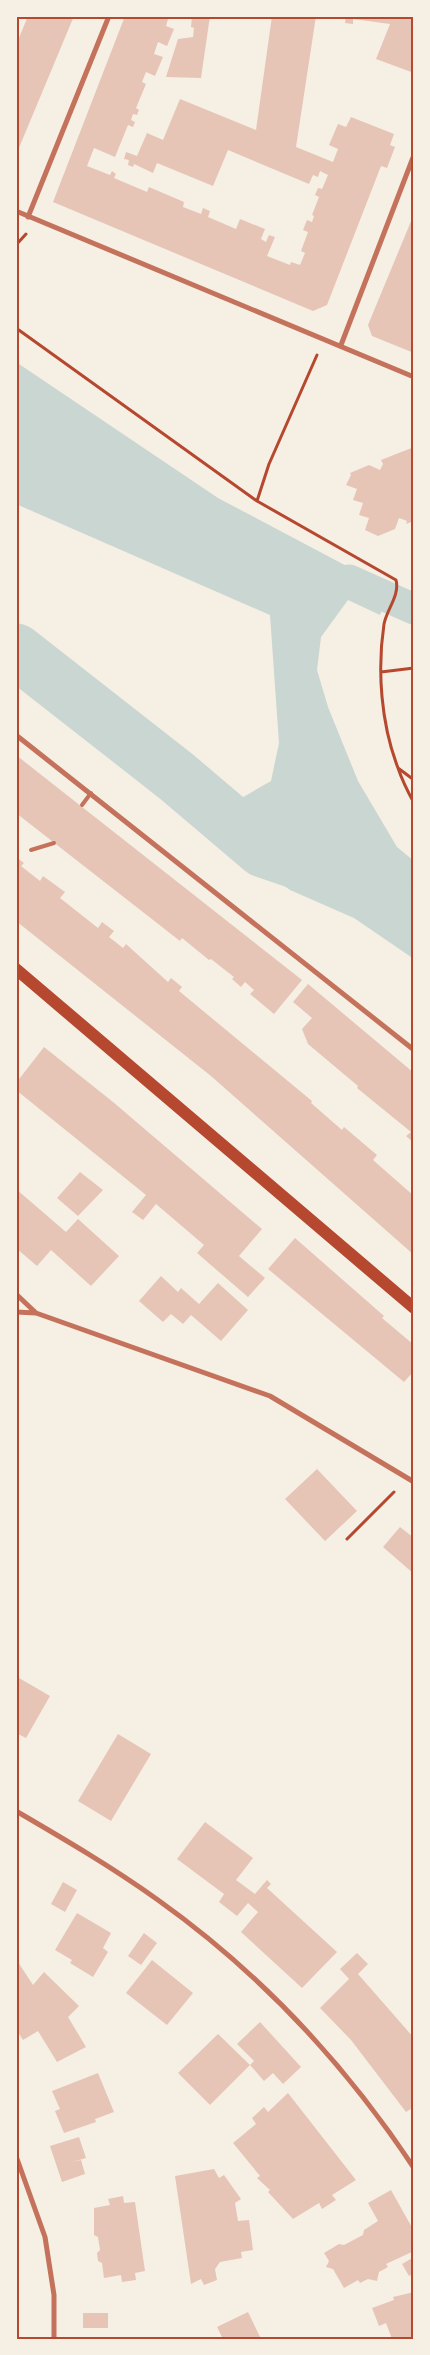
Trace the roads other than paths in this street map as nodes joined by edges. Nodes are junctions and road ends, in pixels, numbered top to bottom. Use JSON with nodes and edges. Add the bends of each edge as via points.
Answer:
{"nodes":[{"id":1,"x":109,"y":16,"type":"edge"},
{"id":2,"x":414,"y":155,"type":"edge"},
{"id":3,"x":16,"y":211,"type":"edge"},
{"id":4,"x":28,"y":217,"type":"junction"},
{"id":5,"x":341,"y":345,"type":"junction"},
{"id":6,"x":414,"y":377,"type":"edge"},
{"id":7,"x":16,"y":735,"type":"edge"},
{"id":8,"x":91,"y":792,"type":"junction"},
{"id":9,"x":82,"y":805,"type":"dead end"},
{"id":10,"x":54,"y":843,"type":"dead end"},
{"id":11,"x":31,"y":850,"type":"dead end"},
{"id":12,"x":16,"y":969,"type":"edge"},
{"id":13,"x":414,"y":1050,"type":"edge"},
{"id":14,"x":16,"y":1294,"type":"edge"},
{"id":15,"x":414,"y":1308,"type":"edge"},
{"id":16,"x":16,"y":1312,"type":"edge"},
{"id":17,"x":36,"y":1313,"type":"junction"},
{"id":18,"x":414,"y":1482,"type":"edge"},
{"id":19,"x":16,"y":1811,"type":"edge"},
{"id":20,"x":16,"y":2156,"type":"edge"},
{"id":21,"x":414,"y":2168,"type":"edge"},
{"id":22,"x":54,"y":2339,"type":"edge"}],
"edges":[{"from":1,"to":4,"type":"street"},
{"from":2,"to":5,"type":"street"},
{"from":3,"to":4,"type":"street"},
{"from":4,"to":5,"type":"street"},
{"from":5,"to":6,"type":"street"},
{"from":7,"to":8,"type":"street"},
{"from":8,"to":9,"type":"lane"},
{"from":8,"to":13,"type":"street"},
{"from":10,"to":11,"type":"lane"},
{"from":12,"to":15,"type":"main road"},
{"from":14,"to":17,"type":"street"},
{"from":16,"to":17,"type":"street"},
{"from":17,"to":18,"type":"street","via":[[270,1396]]},
{"from":19,"to":21,"type":"street","via":[[145,1890],[238,1964],[281,2004],[340,2068]]},
{"from":20,"to":22,"type":"street","via":[[45,2237],[54,2296]]}]}
